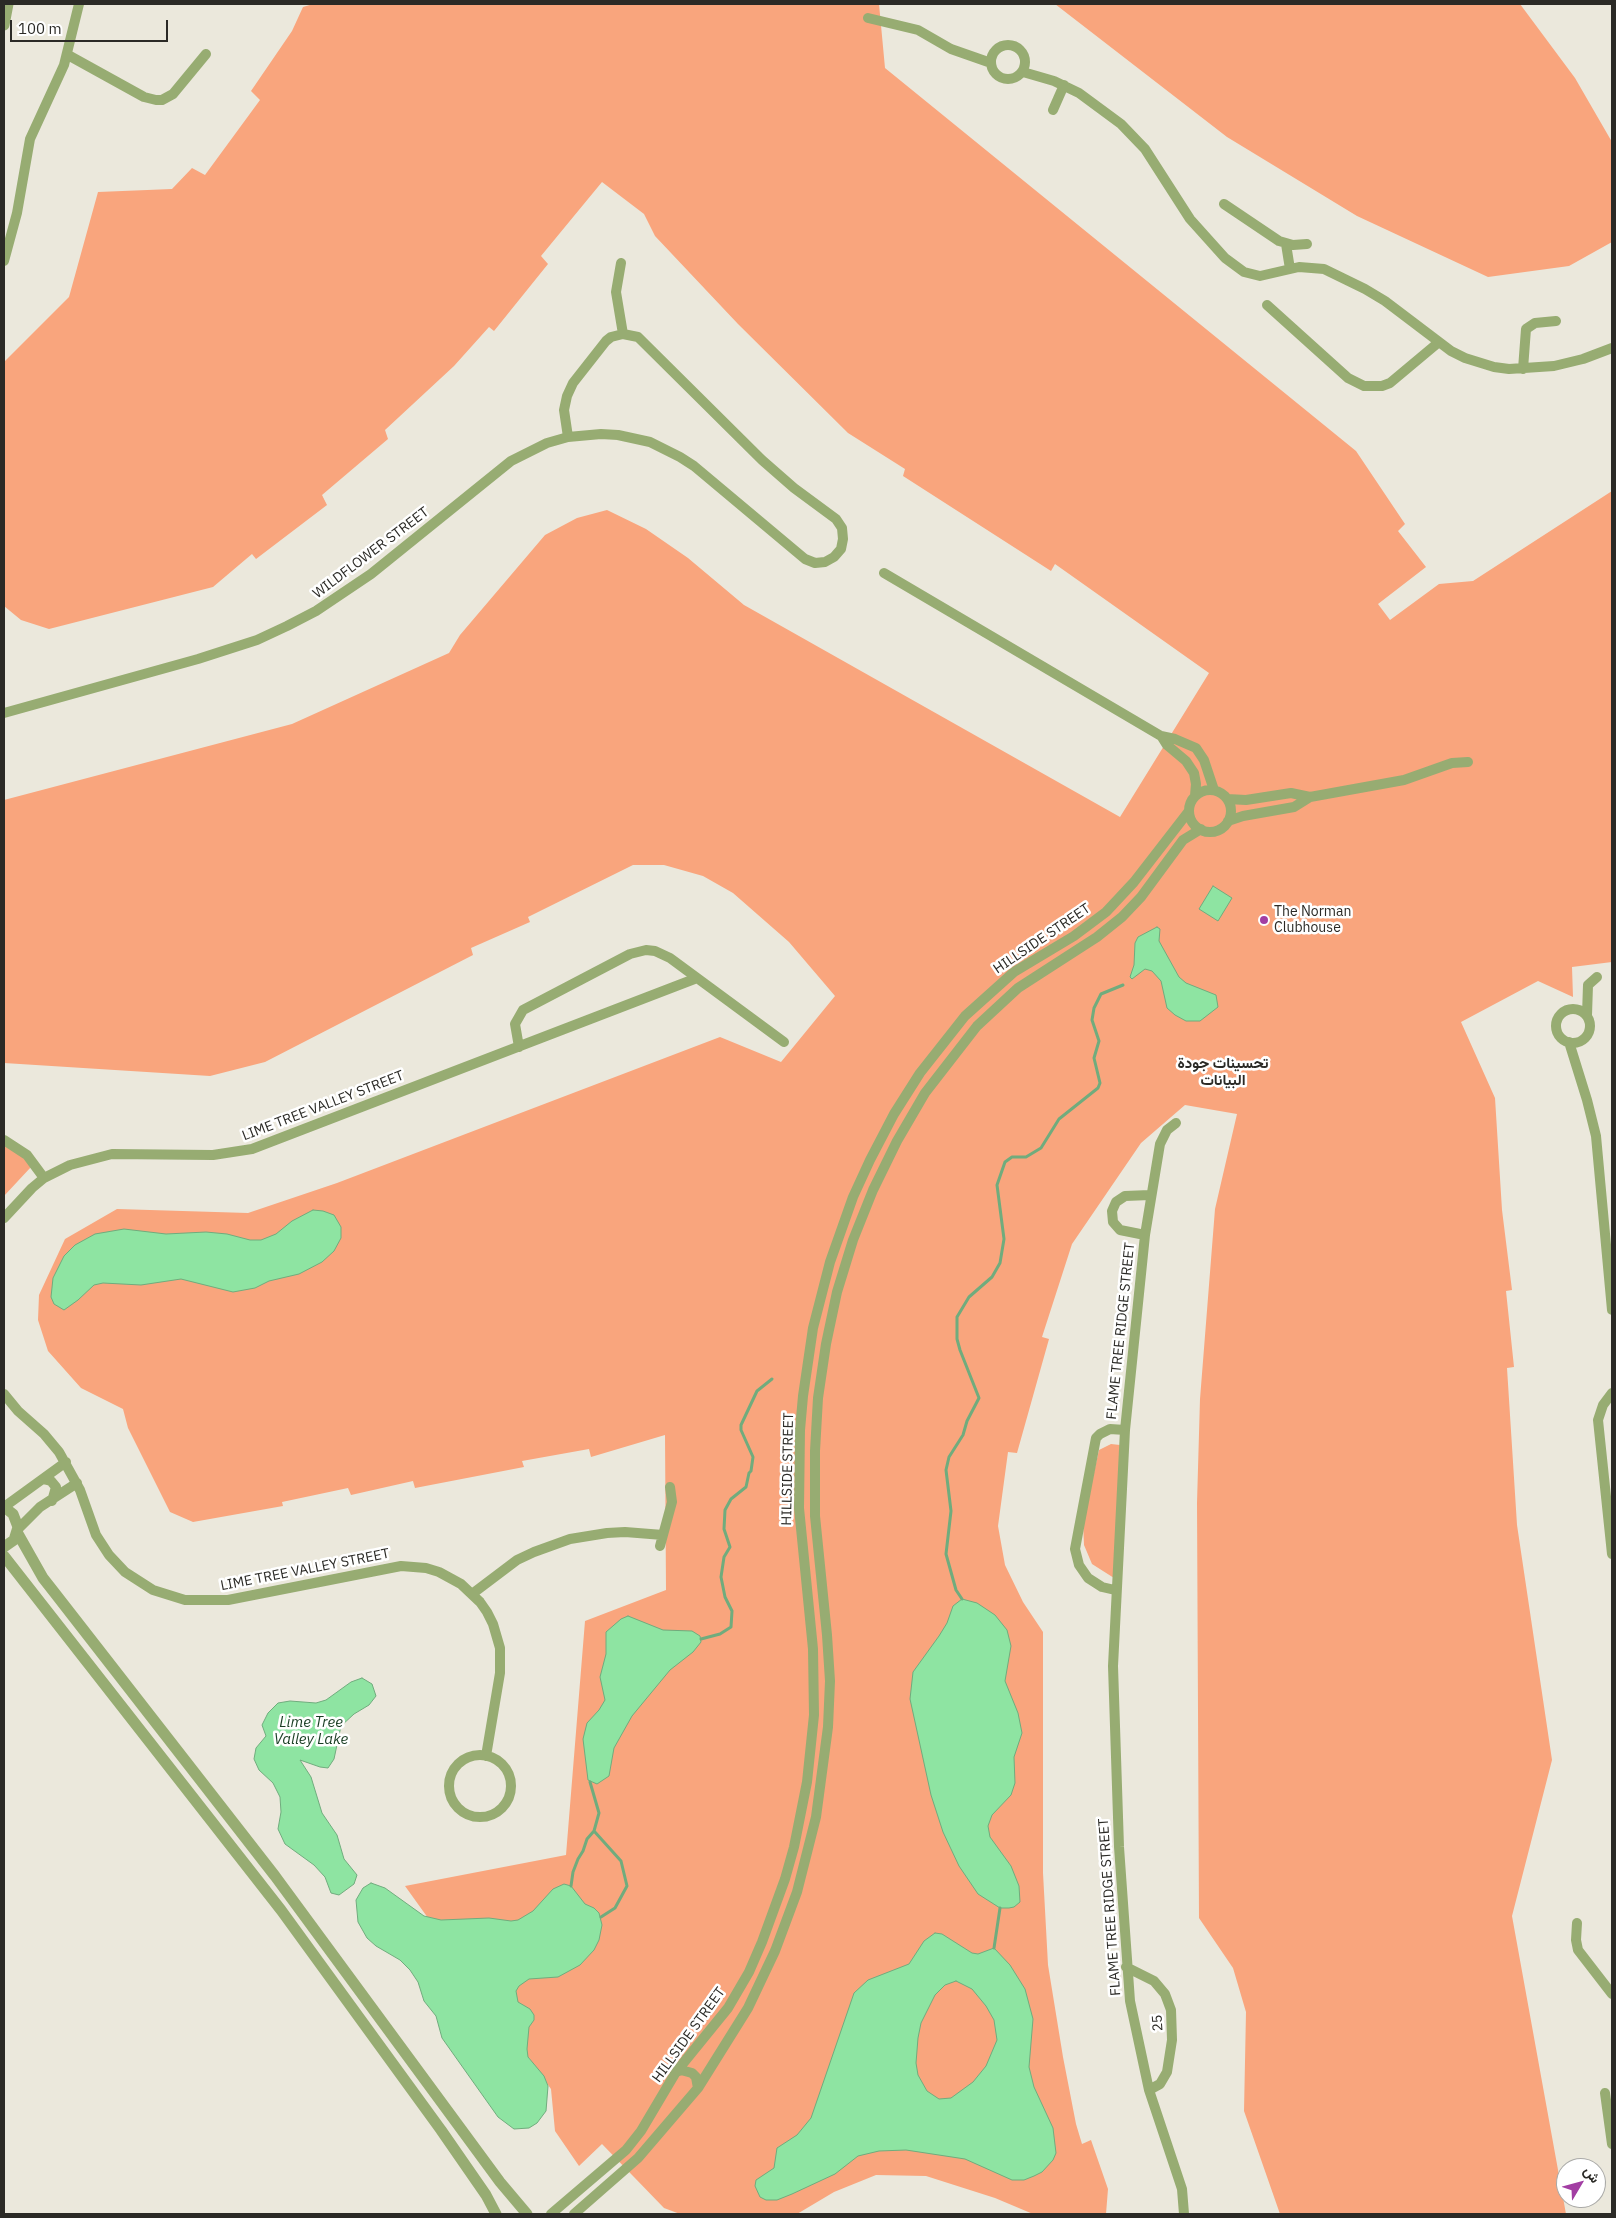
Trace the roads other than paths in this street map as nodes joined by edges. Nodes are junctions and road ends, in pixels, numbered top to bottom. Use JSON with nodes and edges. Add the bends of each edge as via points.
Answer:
{"nodes":[{"id":1,"x":8,"y":4,"type":"edge"},
{"id":2,"x":79,"y":4,"type":"edge"},
{"id":3,"x":868,"y":18,"type":"dead end"},
{"id":4,"x":4,"y":26,"type":"edge"},
{"id":5,"x":206,"y":54,"type":"dead end"},
{"id":6,"x":68,"y":55,"type":"junction"},
{"id":7,"x":991,"y":63,"type":"junction"},
{"id":8,"x":1023,"y":72,"type":"junction"},
{"id":9,"x":1064,"y":85,"type":"junction"},
{"id":10,"x":1052,"y":110,"type":"dead end"},
{"id":11,"x":1224,"y":204,"type":"dead end"},
{"id":12,"x":1286,"y":244,"type":"junction"},
{"id":13,"x":1307,"y":244,"type":"dead end"},
{"id":14,"x":7,"y":246,"type":"edge"},
{"id":15,"x":4,"y":261,"type":"edge"},
{"id":16,"x":620,"y":263,"type":"dead end"},
{"id":17,"x":1290,"y":269,"type":"junction"},
{"id":18,"x":1267,"y":305,"type":"dead end"},
{"id":19,"x":1556,"y":321,"type":"dead end"},
{"id":20,"x":623,"y":334,"type":"junction"},
{"id":21,"x":1439,"y":342,"type":"junction"},
{"id":22,"x":1612,"y":348,"type":"edge"},
{"id":23,"x":1523,"y":369,"type":"junction"},
{"id":24,"x":568,"y":437,"type":"junction"},
{"id":25,"x":884,"y":573,"type":"dead end"},
{"id":26,"x":4,"y":713,"type":"edge"},
{"id":27,"x":1162,"y":737,"type":"junction"},
{"id":28,"x":1191,"y":746,"type":"junction"},
{"id":29,"x":1184,"y":758,"type":"junction"},
{"id":30,"x":1204,"y":760,"type":"junction"},
{"id":31,"x":1468,"y":762,"type":"dead end"},
{"id":32,"x":1191,"y":768,"type":"junction"},
{"id":33,"x":1214,"y":790,"type":"junction"},
{"id":34,"x":1195,"y":796,"type":"junction"},
{"id":35,"x":1310,"y":797,"type":"junction"},
{"id":36,"x":1227,"y":799,"type":"junction"},
{"id":37,"x":1189,"y":811,"type":"junction"},
{"id":38,"x":1228,"y":821,"type":"junction"},
{"id":39,"x":1201,"y":830,"type":"junction"},
{"id":40,"x":1597,"y":977,"type":"dead end"},
{"id":41,"x":697,"y":978,"type":"junction"},
{"id":42,"x":1587,"y":1015,"type":"junction"},
{"id":43,"x":784,"y":1042,"type":"dead end"},
{"id":44,"x":1569,"y":1042,"type":"junction"},
{"id":45,"x":519,"y":1046,"type":"junction"},
{"id":46,"x":1176,"y":1123,"type":"dead end"},
{"id":47,"x":4,"y":1140,"type":"edge"},
{"id":48,"x":870,"y":1160,"type":"junction"},
{"id":49,"x":884,"y":1166,"type":"junction"},
{"id":50,"x":44,"y":1178,"type":"junction"},
{"id":51,"x":1150,"y":1195,"type":"junction"},
{"id":52,"x":4,"y":1218,"type":"edge"},
{"id":53,"x":1145,"y":1235,"type":"junction"},
{"id":54,"x":1612,"y":1310,"type":"edge"},
{"id":55,"x":4,"y":1394,"type":"edge"},
{"id":56,"x":1612,"y":1394,"type":"edge"},
{"id":57,"x":1125,"y":1430,"type":"junction"},
{"id":58,"x":66,"y":1462,"type":"junction"},
{"id":59,"x":43,"y":1479,"type":"junction"},
{"id":60,"x":77,"y":1483,"type":"junction"},
{"id":61,"x":670,"y":1486,"type":"dead end"},
{"id":62,"x":53,"y":1499,"type":"junction"},
{"id":63,"x":4,"y":1507,"type":"edge"},
{"id":64,"x":17,"y":1531,"type":"junction"},
{"id":65,"x":663,"y":1534,"type":"junction"},
{"id":66,"x":4,"y":1546,"type":"edge"},
{"id":67,"x":660,"y":1546,"type":"dead end"},
{"id":68,"x":1612,"y":1554,"type":"edge"},
{"id":69,"x":4,"y":1556,"type":"edge"},
{"id":70,"x":1115,"y":1590,"type":"junction"},
{"id":71,"x":472,"y":1594,"type":"junction"},
{"id":72,"x":486,"y":1756,"type":"junction"},
{"id":73,"x":1577,"y":1923,"type":"dead end"},
{"id":74,"x":1126,"y":1967,"type":"junction"},
{"id":75,"x":1612,"y":1994,"type":"edge"},
{"id":76,"x":676,"y":2072,"type":"junction"},
{"id":77,"x":698,"y":2088,"type":"junction"},
{"id":78,"x":1149,"y":2090,"type":"junction"},
{"id":79,"x":1605,"y":2093,"type":"dead end"},
{"id":80,"x":1612,"y":2138,"type":"edge"},
{"id":81,"x":496,"y":2214,"type":"edge"},
{"id":82,"x":527,"y":2214,"type":"edge"},
{"id":83,"x":551,"y":2214,"type":"edge"},
{"id":84,"x":574,"y":2214,"type":"edge"},
{"id":85,"x":1184,"y":2214,"type":"edge"}],
"edges":[{"from":1,"to":4,"type":"street"},
{"from":2,"to":6,"type":"street"},
{"from":3,"to":7,"type":"street","via":[[918,30],[951,49]]},
{"from":5,"to":6,"type":"street","via":[[173,94],[162,100],[144,97]]},
{"from":6,"to":14,"type":"street","via":[[30,139]]},
{"from":7,"to":8,"type":"street","via":[[995,73],[1004,79],[1015,79]]},
{"from":7,"to":8,"type":"street","via":[[994,52],[1010,45],[1024,55]]},
{"from":8,"to":9,"type":"street"},
{"from":9,"to":10,"type":"street"},
{"from":9,"to":17,"type":"street","via":[[1101,107],[1134,136],[1184,211],[1230,264],[1252,275]]},
{"from":11,"to":12,"type":"street"},
{"from":12,"to":13,"type":"street"},
{"from":12,"to":17,"type":"street"},
{"from":14,"to":15,"type":"street"},
{"from":16,"to":20,"type":"street","via":[[616,292]]},
{"from":17,"to":21,"type":"street","via":[[1316,267],[1349,281],[1385,300]]},
{"from":18,"to":21,"type":"street","via":[[1348,378],[1364,386],[1382,386],[1390,382]]},
{"from":19,"to":23,"type":"street","via":[[1535,324],[1526,330]]},
{"from":20,"to":24,"type":"street","via":[[606,341],[570,389],[564,410]]},
{"from":20,"to":24,"type":"street","name":"WILDFLOWER STREET","via":[[644,341],[762,460],[836,519],[844,539],[841,549],[825,562],[805,559],[694,466],[650,442],[601,434]]},
{"from":21,"to":23,"type":"street","via":[[1479,364]]},
{"from":22,"to":23,"type":"street","via":[[1568,363]]},
{"from":24,"to":26,"type":"street","name":"WILDFLOWER STREET","via":[[547,443],[511,461],[371,574],[316,612],[257,640]]},
{"from":25,"to":27,"type":"street","name":"HILLSIDE STREET"},
{"from":27,"to":28,"type":"street","name":"HILLSIDE STREET"},
{"from":27,"to":29,"type":"street","name":"HILLSIDE STREET"},
{"from":28,"to":29,"type":"street"},
{"from":28,"to":30,"type":"street","name":"HILLSIDE STREET"},
{"from":29,"to":32,"type":"street","name":"HILLSIDE STREET"},
{"from":30,"to":32,"type":"street"},
{"from":30,"to":33,"type":"street","name":"HILLSIDE STREET"},
{"from":31,"to":35,"type":"street","via":[[1452,762],[1404,780]]},
{"from":32,"to":34,"type":"street","name":"HILLSIDE STREET","via":[[1196,779]]},
{"from":33,"to":34,"type":"street"},
{"from":33,"to":36,"type":"street"},
{"from":34,"to":37,"type":"street","name":"HILLSIDE STREET"},
{"from":35,"to":36,"type":"street","via":[[1291,793],[1246,800]]},
{"from":35,"to":38,"type":"street","name":"HILLSIDE STREET","via":[[1294,807]]},
{"from":36,"to":38,"type":"street"},
{"from":37,"to":39,"type":"street","via":[[1192,822]]},
{"from":37,"to":48,"type":"street","name":"HILLSIDE STREET","via":[[1134,882],[1106,912],[1074,936],[1014,972],[965,1016],[920,1073]]},
{"from":38,"to":39,"type":"street","name":"HILLSIDE STREET","via":[[1214,831]]},
{"from":39,"to":49,"type":"street","name":"HILLSIDE STREET","via":[[1183,840],[1122,917],[1097,938],[1018,988],[977,1026],[925,1093]]},
{"from":40,"to":42,"type":"street","via":[[1588,985]]},
{"from":41,"to":43,"type":"street"},
{"from":41,"to":45,"type":"street","name":"LIME TREE VALLEY STREET"},
{"from":41,"to":45,"type":"street","via":[[663,954],[646,950],[630,954],[523,1010],[516,1024]]},
{"from":42,"to":44,"type":"street","via":[[1590,1023],[1588,1034],[1580,1042]]},
{"from":42,"to":44,"type":"street","via":[[1574,1009],[1560,1015],[1557,1031]]},
{"from":44,"to":54,"type":"street","via":[[1596,1136]]},
{"from":45,"to":50,"type":"street","name":"LIME TREE VALLEY STREET","via":[[252,1149],[213,1155],[112,1154],[70,1165]]},
{"from":46,"to":51,"type":"street","name":"FLAME TREE RIDGE STREET","via":[[1162,1139]]},
{"from":47,"to":50,"type":"street","via":[[27,1155]]},
{"from":48,"to":49,"type":"street"},
{"from":48,"to":76,"type":"street","name":"HILLSIDE STREET","via":[[828,1270],[803,1396],[799,1508],[811,1616],[814,1682],[811,1749],[801,1814],[782,1887],[748,1972],[716,2025]]},
{"from":49,"to":77,"type":"street","name":"HILLSIDE STREET","via":[[863,1215],[837,1292],[818,1398],[814,1451],[815,1516],[830,1681],[826,1750],[816,1817],[797,1892],[775,1951],[733,2035]]},
{"from":50,"to":52,"type":"street","name":"LIME TREE VALLEY STREET"},
{"from":51,"to":53,"type":"street","name":"FLAME TREE RIDGE STREET"},
{"from":51,"to":53,"type":"street","name":"FLAME TREE RIDGE STREET","via":[[1125,1196],[1116,1202],[1112,1212],[1113,1222],[1120,1230]]},
{"from":53,"to":57,"type":"street","name":"FLAME TREE RIDGE STREET"},
{"from":55,"to":58,"type":"street","name":"LIME TREE VALLEY STREET"},
{"from":56,"to":68,"type":"street","via":[[1602,1405],[1598,1420]]},
{"from":57,"to":70,"type":"street","name":"FLAME TREE RIDGE STREET"},
{"from":57,"to":70,"type":"street","name":"FLAME TREE RIDGE STREET","via":[[1110,1429],[1096,1438],[1075,1549],[1079,1565],[1088,1578],[1102,1587]]},
{"from":58,"to":59,"type":"street"},
{"from":58,"to":60,"type":"street","name":"LIME TREE VALLEY STREET"},
{"from":59,"to":62,"type":"street","via":[[56,1487]]},
{"from":59,"to":63,"type":"street"},
{"from":60,"to":62,"type":"street"},
{"from":60,"to":71,"type":"street","name":"LIME TREE VALLEY STREET","via":[[91,1524],[109,1555],[139,1582],[174,1597],[196,1601],[244,1598],[401,1566],[439,1572]]},
{"from":61,"to":65,"type":"street","via":[[672,1502]]},
{"from":62,"to":64,"type":"street","via":[[40,1507]]},
{"from":63,"to":64,"type":"street","via":[[13,1514]]},
{"from":64,"to":66,"type":"street","via":[[14,1540]]},
{"from":64,"to":82,"type":"street","via":[[43,1578],[270,1868],[500,2182]]},
{"from":65,"to":67,"type":"street"},
{"from":65,"to":71,"type":"street","via":[[606,1532],[560,1542],[517,1560]]},
{"from":69,"to":81,"type":"street","via":[[281,1910],[441,2130]]},
{"from":70,"to":74,"type":"street","name":"FLAME TREE RIDGE STREET","via":[[1114,1726]]},
{"from":71,"to":72,"type":"street","name":"LIME TREE VALLEY STREET","via":[[493,1624],[500,1648],[501,1661]]},
{"from":72,"to":72,"type":"street","via":[[465,1759],[451,1775],[449,1790],[454,1803],[470,1816],[485,1817],[498,1812],[510,1794],[508,1773],[499,1762]]},
{"from":73,"to":75,"type":"street","via":[[1578,1950]]},
{"from":74,"to":78,"type":"street","name":"FLAME TREE RIDGE STREET","via":[[1136,2035]]},
{"from":74,"to":78,"type":"street","name":"25","via":[[1154,1981],[1165,1994],[1171,2010],[1172,2040],[1166,2072],[1160,2084]]},
{"from":76,"to":77,"type":"street","via":[[692,2073]]},
{"from":76,"to":83,"type":"street","name":"HILLSIDE STREET","via":[[626,2150]]},
{"from":77,"to":84,"type":"street","name":"HILLSIDE STREET","via":[[638,2158]]},
{"from":78,"to":85,"type":"street","name":"FLAME TREE RIDGE STREET","via":[[1178,2173]]},
{"from":79,"to":80,"type":"street"}]}
